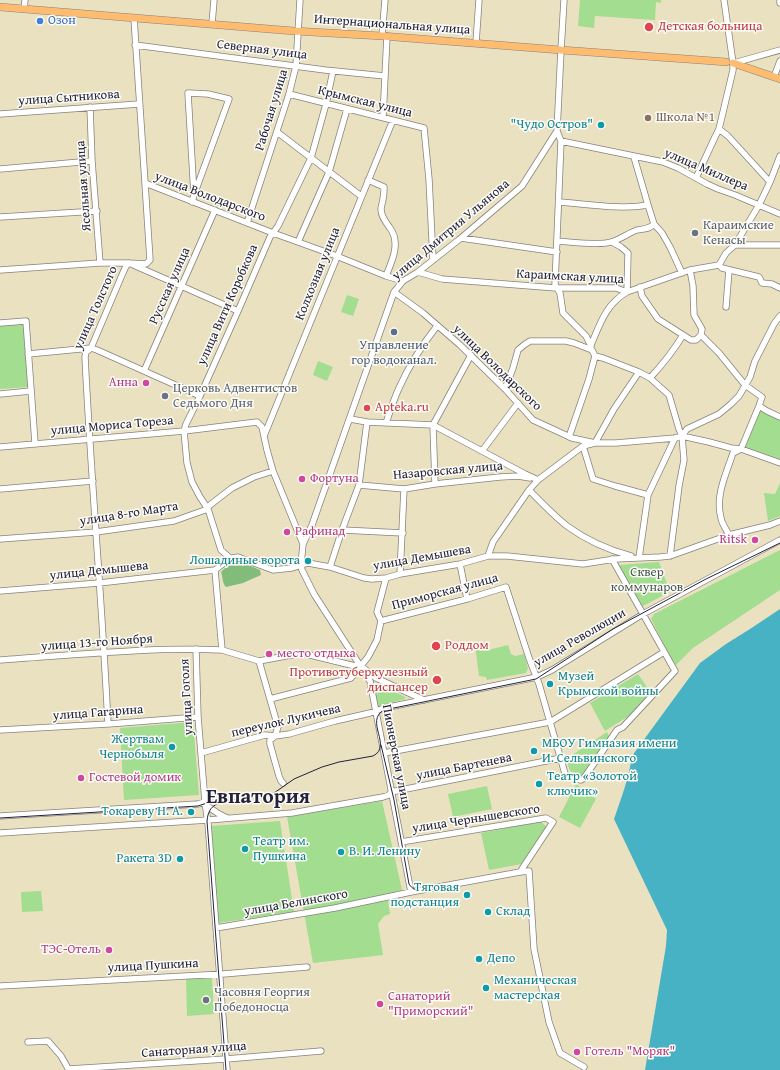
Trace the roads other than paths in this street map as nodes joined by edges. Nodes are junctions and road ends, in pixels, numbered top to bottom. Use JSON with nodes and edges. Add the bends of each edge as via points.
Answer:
{"nodes":[{"id":1,"x":25,"y":0,"type":"edge"},
{"id":2,"x":214,"y":0,"type":"edge"},
{"id":3,"x":300,"y":0,"type":"edge"},
{"id":4,"x":384,"y":0,"type":"edge"},
{"id":5,"x":480,"y":0,"type":"edge"},
{"id":6,"x":564,"y":0,"type":"edge"},
{"id":7,"x":724,"y":0,"type":"edge"},
{"id":8,"x":780,"y":0,"type":"edge"},
{"id":9,"x":780,"y":3,"type":"edge"},
{"id":10,"x":0,"y":7,"type":"edge"},
{"id":11,"x":24,"y":9,"type":"junction"},
{"id":12,"x":134,"y":18,"type":"junction"},
{"id":13,"x":212,"y":24,"type":"junction"},
{"id":14,"x":298,"y":31,"type":"junction"},
{"id":15,"x":385,"y":36,"type":"junction"},
{"id":16,"x":476,"y":43,"type":"junction"},
{"id":17,"x":135,"y":45,"type":"junction"},
{"id":18,"x":561,"y":50,"type":"junction"},
{"id":19,"x":780,"y":50,"type":"edge"},
{"id":20,"x":780,"y":61,"type":"edge"},
{"id":21,"x":730,"y":63,"type":"junction"},
{"id":22,"x":296,"y":66,"type":"junction"},
{"id":23,"x":333,"y":71,"type":"junction"},
{"id":24,"x":385,"y":76,"type":"junction"},
{"id":25,"x":777,"y":78,"type":"edge"},
{"id":26,"x":289,"y":94,"type":"junction"},
{"id":27,"x":139,"y":104,"type":"junction"},
{"id":28,"x":326,"y":104,"type":"junction"},
{"id":29,"x":90,"y":107,"type":"junction"},
{"id":30,"x":347,"y":109,"type":"junction"},
{"id":31,"x":0,"y":114,"type":"edge"},
{"id":32,"x":383,"y":117,"type":"junction"},
{"id":33,"x":393,"y":120,"type":"junction"},
{"id":34,"x":719,"y":129,"type":"junction"},
{"id":35,"x":557,"y":131,"type":"junction"},
{"id":36,"x":277,"y":132,"type":"junction"},
{"id":37,"x":561,"y":141,"type":"junction"},
{"id":38,"x":780,"y":156,"type":"edge"},
{"id":39,"x":634,"y":157,"type":"junction"},
{"id":40,"x":310,"y":158,"type":"junction"},
{"id":41,"x":92,"y":161,"type":"junction"},
{"id":42,"x":0,"y":169,"type":"edge"},
{"id":43,"x":329,"y":172,"type":"junction"},
{"id":44,"x":696,"y":178,"type":"junction"},
{"id":45,"x":368,"y":180,"type":"junction"},
{"id":46,"x":770,"y":182,"type":"junction"},
{"id":47,"x":145,"y":183,"type":"junction"},
{"id":48,"x":194,"y":194,"type":"junction"},
{"id":49,"x":361,"y":196,"type":"junction"},
{"id":50,"x":192,"y":202,"type":"junction"},
{"id":51,"x":559,"y":202,"type":"junction"},
{"id":52,"x":648,"y":205,"type":"junction"},
{"id":53,"x":759,"y":205,"type":"junction"},
{"id":54,"x":215,"y":210,"type":"junction"},
{"id":55,"x":97,"y":211,"type":"junction"},
{"id":56,"x":780,"y":214,"type":"edge"},
{"id":57,"x":0,"y":217,"type":"edge"},
{"id":58,"x":247,"y":223,"type":"junction"},
{"id":59,"x":654,"y":224,"type":"junction"},
{"id":60,"x":273,"y":233,"type":"junction"},
{"id":61,"x":461,"y":238,"type":"junction"},
{"id":62,"x":557,"y":241,"type":"junction"},
{"id":63,"x":298,"y":242,"type":"junction"},
{"id":64,"x":612,"y":242,"type":"junction"},
{"id":65,"x":735,"y":245,"type":"junction"},
{"id":66,"x":780,"y":245,"type":"edge"},
{"id":67,"x":557,"y":252,"type":"junction"},
{"id":68,"x":337,"y":256,"type":"junction"},
{"id":69,"x":433,"y":260,"type":"junction"},
{"id":70,"x":129,"y":263,"type":"junction"},
{"id":71,"x":100,"y":264,"type":"junction"},
{"id":72,"x":719,"y":265,"type":"junction"},
{"id":73,"x":0,"y":270,"type":"edge"},
{"id":74,"x":690,"y":270,"type":"junction"},
{"id":75,"x":729,"y":270,"type":"junction"},
{"id":76,"x":418,"y":272,"type":"junction"},
{"id":77,"x":682,"y":273,"type":"junction"},
{"id":78,"x":386,"y":276,"type":"junction"},
{"id":79,"x":403,"y":281,"type":"junction"},
{"id":80,"x":182,"y":287,"type":"junction"},
{"id":81,"x":640,"y":287,"type":"junction"},
{"id":82,"x":556,"y":288,"type":"junction"},
{"id":83,"x":780,"y":288,"type":"edge"},
{"id":84,"x":394,"y":292,"type":"junction"},
{"id":85,"x":627,"y":292,"type":"junction"},
{"id":86,"x":726,"y":307,"type":"dead end"},
{"id":87,"x":238,"y":311,"type":"junction"},
{"id":88,"x":780,"y":316,"type":"edge"},
{"id":89,"x":0,"y":323,"type":"edge"},
{"id":90,"x":437,"y":326,"type":"junction"},
{"id":91,"x":683,"y":335,"type":"junction"},
{"id":92,"x":701,"y":335,"type":"junction"},
{"id":93,"x":92,"y":348,"type":"junction"},
{"id":94,"x":593,"y":350,"type":"junction"},
{"id":95,"x":28,"y":354,"type":"junction"},
{"id":96,"x":471,"y":355,"type":"junction"},
{"id":97,"x":144,"y":371,"type":"junction"},
{"id":98,"x":639,"y":372,"type":"junction"},
{"id":99,"x":650,"y":378,"type":"junction"},
{"id":100,"x":745,"y":385,"type":"junction"},
{"id":101,"x":504,"y":389,"type":"junction"},
{"id":102,"x":31,"y":391,"type":"junction"},
{"id":103,"x":0,"y":394,"type":"edge"},
{"id":104,"x":200,"y":396,"type":"junction"},
{"id":105,"x":518,"y":403,"type":"junction"},
{"id":106,"x":759,"y":406,"type":"junction"},
{"id":107,"x":780,"y":417,"type":"edge"},
{"id":108,"x":350,"y":419,"type":"junction"},
{"id":109,"x":367,"y":422,"type":"junction"},
{"id":110,"x":386,"y":423,"type":"junction"},
{"id":111,"x":433,"y":425,"type":"junction"},
{"id":112,"x":184,"y":431,"type":"junction"},
{"id":113,"x":264,"y":436,"type":"junction"},
{"id":114,"x":682,"y":436,"type":"junction"},
{"id":115,"x":569,"y":437,"type":"junction"},
{"id":116,"x":89,"y":438,"type":"junction"},
{"id":117,"x":676,"y":438,"type":"junction"},
{"id":118,"x":35,"y":443,"type":"junction"},
{"id":119,"x":595,"y":443,"type":"junction"},
{"id":120,"x":583,"y":446,"type":"junction"},
{"id":121,"x":0,"y":447,"type":"edge"},
{"id":122,"x":741,"y":449,"type":"junction"},
{"id":123,"x":482,"y":451,"type":"junction"},
{"id":124,"x":780,"y":463,"type":"edge"},
{"id":125,"x":273,"y":471,"type":"junction"},
{"id":126,"x":538,"y":480,"type":"junction"},
{"id":127,"x":93,"y":481,"type":"junction"},
{"id":128,"x":435,"y":484,"type":"junction"},
{"id":129,"x":359,"y":485,"type":"junction"},
{"id":130,"x":0,"y":489,"type":"edge"},
{"id":131,"x":404,"y":489,"type":"junction"},
{"id":132,"x":529,"y":490,"type":"junction"},
{"id":133,"x":648,"y":494,"type":"junction"},
{"id":134,"x":207,"y":508,"type":"junction"},
{"id":135,"x":780,"y":521,"type":"edge"},
{"id":136,"x":295,"y":524,"type":"junction"},
{"id":137,"x":312,"y":525,"type":"junction"},
{"id":138,"x":342,"y":530,"type":"junction"},
{"id":139,"x":96,"y":532,"type":"junction"},
{"id":140,"x":402,"y":533,"type":"junction"},
{"id":141,"x":729,"y":535,"type":"junction"},
{"id":142,"x":0,"y":539,"type":"edge"},
{"id":143,"x":780,"y":540,"type":"edge"},
{"id":144,"x":303,"y":544,"type":"junction"},
{"id":145,"x":609,"y":548,"type":"junction"},
{"id":146,"x":488,"y":556,"type":"junction"},
{"id":147,"x":670,"y":556,"type":"junction"},
{"id":148,"x":230,"y":558,"type":"junction"},
{"id":149,"x":638,"y":558,"type":"junction"},
{"id":150,"x":610,"y":560,"type":"junction"},
{"id":151,"x":460,"y":564,"type":"junction"},
{"id":152,"x":301,"y":565,"type":"junction"},
{"id":153,"x":330,"y":567,"type":"junction"},
{"id":154,"x":215,"y":570,"type":"junction"},
{"id":155,"x":400,"y":574,"type":"junction"},
{"id":156,"x":386,"y":578,"type":"junction"},
{"id":157,"x":99,"y":583,"type":"junction"},
{"id":158,"x":0,"y":591,"type":"edge"},
{"id":159,"x":467,"y":599,"type":"junction"},
{"id":160,"x":643,"y":614,"type":"junction"},
{"id":161,"x":382,"y":621,"type":"junction"},
{"id":162,"x":196,"y":648,"type":"junction"},
{"id":163,"x":222,"y":650,"type":"junction"},
{"id":164,"x":104,"y":652,"type":"junction"},
{"id":165,"x":664,"y":652,"type":"junction"},
{"id":166,"x":0,"y":660,"type":"edge"},
{"id":167,"x":259,"y":661,"type":"junction"},
{"id":168,"x":361,"y":666,"type":"junction"},
{"id":169,"x":537,"y":677,"type":"junction"},
{"id":170,"x":376,"y":678,"type":"junction"},
{"id":171,"x":370,"y":681,"type":"junction"},
{"id":172,"x":270,"y":699,"type":"junction"},
{"id":173,"x":425,"y":700,"type":"junction"},
{"id":174,"x":375,"y":711,"type":"junction"},
{"id":175,"x":198,"y":716,"type":"junction"},
{"id":176,"x":550,"y":722,"type":"junction"},
{"id":177,"x":108,"y":724,"type":"junction"},
{"id":178,"x":0,"y":730,"type":"edge"},
{"id":179,"x":275,"y":736,"type":"junction"},
{"id":180,"x":201,"y":752,"type":"junction"},
{"id":181,"x":384,"y":753,"type":"junction"},
{"id":182,"x":561,"y":758,"type":"junction"},
{"id":183,"x":283,"y":783,"type":"dead end"},
{"id":184,"x":391,"y":792,"type":"junction"},
{"id":185,"x":206,"y":804,"type":"junction"},
{"id":186,"x":0,"y":816,"type":"edge"},
{"id":187,"x":230,"y":818,"type":"junction"},
{"id":188,"x":208,"y":820,"type":"junction"},
{"id":189,"x":0,"y":833,"type":"edge"},
{"id":190,"x":401,"y":842,"type":"junction"},
{"id":191,"x":520,"y":872,"type":"junction"},
{"id":192,"x":411,"y":892,"type":"junction"},
{"id":193,"x":216,"y":928,"type":"junction"},
{"id":194,"x":307,"y":967,"type":"dead end"},
{"id":195,"x":220,"y":974,"type":"junction"},
{"id":196,"x":0,"y":986,"type":"edge"},
{"id":197,"x":28,"y":1042,"type":"dead end"},
{"id":198,"x":321,"y":1051,"type":"dead end"},
{"id":199,"x":226,"y":1059,"type":"junction"},
{"id":200,"x":584,"y":1067,"type":"dead end"},
{"id":201,"x":69,"y":1070,"type":"edge"},
{"id":202,"x":226,"y":1070,"type":"edge"}],
"edges":[{"from":1,"to":11,"type":"street"},
{"from":2,"to":13,"type":"street"},
{"from":3,"to":14,"type":"street","name":"Рабочая улица"},
{"from":4,"to":15,"type":"street"},
{"from":5,"to":16,"type":"street"},
{"from":6,"to":18,"type":"street","name":"улица Дмитрия Ульянова"},
{"from":7,"to":21,"type":"street"},
{"from":8,"to":9,"type":"street"},
{"from":10,"to":11,"type":"main road","name":"Интернациональная улица"},
{"from":11,"to":12,"type":"main road","name":"Интернациональная улица"},
{"from":12,"to":13,"type":"main road","name":"Интернациональная улица"},
{"from":12,"to":17,"type":"street","name":"улица Толстого"},
{"from":13,"to":14,"type":"main road","name":"Интернациональная улица"},
{"from":14,"to":15,"type":"main road","name":"Интернациональная улица"},
{"from":14,"to":22,"type":"street","name":"Рабочая улица"},
{"from":15,"to":16,"type":"main road","name":"Интернациональная улица"},
{"from":15,"to":24,"type":"street"},
{"from":16,"to":18,"type":"main road","name":"Интернациональная улица"},
{"from":17,"to":22,"type":"street","name":"Северная улица"},
{"from":17,"to":27,"type":"street","name":"улица Толстого"},
{"from":18,"to":21,"type":"main road","name":"Интернациональная улица"},
{"from":18,"to":35,"type":"street","name":"улица Дмитрия Ульянова"},
{"from":19,"to":21,"type":"street"},
{"from":20,"to":25,"type":"street"},
{"from":21,"to":25,"type":"main road","name":"Интернациональная улица"},
{"from":21,"to":34,"type":"street","via":[[733,70]]},
{"from":22,"to":23,"type":"street","name":"Северная улица"},
{"from":22,"to":26,"type":"street","name":"Рабочая улица"},
{"from":23,"to":24,"type":"street","name":"Северная улица"},
{"from":23,"to":28,"type":"street","name":"улица Вити Коробкова"},
{"from":24,"to":32,"type":"street"},
{"from":26,"to":28,"type":"street","name":"Крымская улица"},
{"from":26,"to":36,"type":"street","name":"Рабочая улица"},
{"from":27,"to":29,"type":"street","name":"улица Сытникова"},
{"from":27,"to":47,"type":"street","name":"улица Толстого"},
{"from":28,"to":30,"type":"street","name":"Крымская улица"},
{"from":28,"to":40,"type":"street","name":"улица Вити Коробкова"},
{"from":29,"to":31,"type":"street","name":"улица Сытникова"},
{"from":29,"to":41,"type":"street","name":"Ясельная улица"},
{"from":30,"to":32,"type":"street","name":"Крымская улица"},
{"from":30,"to":43,"type":"street"},
{"from":32,"to":33,"type":"street","name":"Крымская улица"},
{"from":33,"to":45,"type":"street","name":"Колхозная улица"},
{"from":33,"to":69,"type":"street","name":"Крымская улица","via":[[424,128]]},
{"from":34,"to":44,"type":"street"},
{"from":34,"to":46,"type":"street"},
{"from":35,"to":37,"type":"street"},
{"from":35,"to":61,"type":"street","name":"улица Дмитрия Ульянова","via":[[522,186]]},
{"from":36,"to":40,"type":"street"},
{"from":36,"to":58,"type":"street","name":"Рабочая улица"},
{"from":37,"to":39,"type":"street","name":"улица Миллера"},
{"from":37,"to":51,"type":"street"},
{"from":38,"to":46,"type":"street"},
{"from":39,"to":44,"type":"street","name":"улица Миллера","via":[[663,162]]},
{"from":39,"to":52,"type":"street"},
{"from":40,"to":43,"type":"street"},
{"from":40,"to":60,"type":"street","name":"улица Вити Коробкова"},
{"from":41,"to":42,"type":"street"},
{"from":41,"to":55,"type":"street","name":"Ясельная улица"},
{"from":43,"to":49,"type":"street"},
{"from":43,"to":63,"type":"street"},
{"from":44,"to":53,"type":"street","name":"улица Миллера"},
{"from":45,"to":49,"type":"street","name":"Колхозная улица"},
{"from":45,"to":78,"type":"street","via":[[384,187],[381,208],[383,219],[394,234],[396,249]]},
{"from":46,"to":53,"type":"street"},
{"from":47,"to":50,"type":"street","name":"улица Володарского"},
{"from":47,"to":70,"type":"street","name":"улица Толстого","via":[[150,260],[146,264]]},
{"from":48,"to":48,"type":"street","via":[[188,93],[229,99]]},
{"from":48,"to":50,"type":"street"},
{"from":49,"to":68,"type":"street","name":"Колхозная улица"},
{"from":50,"to":54,"type":"street","name":"улица Володарского"},
{"from":51,"to":52,"type":"street","via":[[618,206]]},
{"from":51,"to":62,"type":"street"},
{"from":52,"to":59,"type":"street"},
{"from":53,"to":56,"type":"street","name":"улица Миллера"},
{"from":53,"to":65,"type":"street"},
{"from":54,"to":58,"type":"street","name":"улица Володарского"},
{"from":54,"to":80,"type":"street","name":"Русская улица"},
{"from":55,"to":57,"type":"street"},
{"from":55,"to":71,"type":"street","name":"Ясельная улица"},
{"from":58,"to":60,"type":"street","name":"улица Володарского"},
{"from":59,"to":64,"type":"street","via":[[652,228],[637,230]]},
{"from":59,"to":77,"type":"street","via":[[662,233]]},
{"from":60,"to":63,"type":"street","name":"улица Володарского"},
{"from":60,"to":87,"type":"street","name":"улица Вити Коробкова"},
{"from":61,"to":67,"type":"street"},
{"from":61,"to":69,"type":"street","name":"улица Дмитрия Ульянова"},
{"from":62,"to":64,"type":"street","via":[[603,244]]},
{"from":62,"to":67,"type":"street"},
{"from":63,"to":68,"type":"street","name":"улица Володарского"},
{"from":64,"to":85,"type":"street","via":[[628,253]]},
{"from":65,"to":66,"type":"street"},
{"from":65,"to":72,"type":"street","via":[[726,253]]},
{"from":67,"to":82,"type":"street"},
{"from":68,"to":78,"type":"street","name":"улица Володарского"},
{"from":68,"to":113,"type":"street","name":"Колхозная улица"},
{"from":69,"to":76,"type":"street","name":"улица Дмитрия Ульянова"},
{"from":70,"to":71,"type":"street"},
{"from":70,"to":80,"type":"street"},
{"from":70,"to":93,"type":"street","name":"улица Толстого"},
{"from":71,"to":73,"type":"street"},
{"from":72,"to":74,"type":"street","name":"Караимская улица"},
{"from":72,"to":75,"type":"street"},
{"from":74,"to":77,"type":"street","name":"Караимская улица"},
{"from":74,"to":92,"type":"street","via":[[694,315],[702,329]]},
{"from":75,"to":83,"type":"street","via":[[759,277],[762,283]]},
{"from":75,"to":86,"type":"street"},
{"from":76,"to":79,"type":"street","name":"улица Дмитрия Ульянова"},
{"from":76,"to":82,"type":"street","name":"Караимская улица","via":[[442,279]]},
{"from":77,"to":81,"type":"street","name":"Караимская улица"},
{"from":78,"to":79,"type":"street","name":"улица Володарского"},
{"from":79,"to":84,"type":"street","name":"улица Дмитрия Ульянова"},
{"from":80,"to":87,"type":"street"},
{"from":80,"to":97,"type":"street","name":"Русская улица"},
{"from":81,"to":85,"type":"street","name":"Караимская улица"},
{"from":81,"to":91,"type":"street","via":[[642,296],[656,317]]},
{"from":82,"to":85,"type":"street","name":"Караимская улица","via":[[616,288]]},
{"from":82,"to":94,"type":"street","via":[[560,293],[563,313],[586,336]]},
{"from":84,"to":90,"type":"street","name":"улица Володарского"},
{"from":84,"to":108,"type":"street","name":"улица Дмитрия Ульянова"},
{"from":85,"to":94,"type":"street","via":[[619,296],[605,314]]},
{"from":87,"to":104,"type":"street","name":"улица Вити Коробкова"},
{"from":88,"to":100,"type":"street"},
{"from":89,"to":95,"type":"street","via":[[26,321]]},
{"from":90,"to":96,"type":"street","name":"улица Володарского"},
{"from":90,"to":110,"type":"street","via":[[409,368]]},
{"from":91,"to":92,"type":"street","via":[[691,340],[696,340]]},
{"from":91,"to":99,"type":"street"},
{"from":92,"to":100,"type":"street","via":[[719,352]]},
{"from":93,"to":95,"type":"street"},
{"from":93,"to":97,"type":"street"},
{"from":93,"to":116,"type":"street","name":"улица Толстого","via":[[86,352],[85,357]]},
{"from":94,"to":98,"type":"street","via":[[603,358]]},
{"from":94,"to":101,"type":"street","via":[[566,341],[530,341],[518,350]]},
{"from":94,"to":115,"type":"street","via":[[589,379]]},
{"from":95,"to":102,"type":"street"},
{"from":96,"to":101,"type":"street","name":"улица Володарского"},
{"from":96,"to":111,"type":"street"},
{"from":97,"to":104,"type":"street"},
{"from":98,"to":99,"type":"street"},
{"from":98,"to":119,"type":"street"},
{"from":99,"to":114,"type":"street","via":[[669,395]]},
{"from":100,"to":106,"type":"street","via":[[762,397]]},
{"from":100,"to":114,"type":"street","via":[[739,396],[719,414],[687,429]]},
{"from":101,"to":105,"type":"street","name":"улица Володарского"},
{"from":102,"to":103,"type":"street"},
{"from":102,"to":118,"type":"street"},
{"from":104,"to":112,"type":"street","name":"улица Вити Коробкова"},
{"from":105,"to":115,"type":"street","name":"улица Володарского","via":[[533,420]]},
{"from":105,"to":123,"type":"street"},
{"from":106,"to":107,"type":"street"},
{"from":106,"to":122,"type":"street"},
{"from":108,"to":109,"type":"street"},
{"from":108,"to":137,"type":"street","name":"улица Дмитрия Ульянова"},
{"from":109,"to":110,"type":"street"},
{"from":109,"to":129,"type":"street"},
{"from":110,"to":111,"type":"street"},
{"from":111,"to":123,"type":"street"},
{"from":111,"to":128,"type":"street"},
{"from":112,"to":113,"type":"street","name":"улица Мориса Тореза","via":[[257,422],[262,427]]},
{"from":112,"to":116,"type":"street","name":"улица Мориса Тореза"},
{"from":112,"to":134,"type":"street","name":"улица Вити Коробкова","via":[[192,482]]},
{"from":113,"to":125,"type":"street","name":"Пионерская улица"},
{"from":114,"to":117,"type":"street","name":"улица Володарского"},
{"from":114,"to":122,"type":"street"},
{"from":114,"to":147,"type":"street","via":[[684,460]]},
{"from":115,"to":119,"type":"street","name":"улица Володарского"},
{"from":116,"to":118,"type":"street","name":"улица Мориса Тореза"},
{"from":116,"to":127,"type":"street","name":"улица Толстого"},
{"from":117,"to":119,"type":"street","name":"улица Володарского"},
{"from":117,"to":133,"type":"street"},
{"from":118,"to":121,"type":"street","name":"улица Мориса Тореза"},
{"from":119,"to":120,"type":"street"},
{"from":120,"to":126,"type":"street"},
{"from":120,"to":133,"type":"street","via":[[593,479]]},
{"from":122,"to":124,"type":"street"},
{"from":122,"to":141,"type":"street","via":[[733,453],[720,492],[721,519]]},
{"from":123,"to":126,"type":"street"},
{"from":125,"to":134,"type":"street","name":"улица 8-го Марта","via":[[240,483]]},
{"from":125,"to":136,"type":"street","name":"Пионерская улица"},
{"from":126,"to":128,"type":"street","name":"Назаровская улица","via":[[518,476]]},
{"from":126,"to":132,"type":"street"},
{"from":127,"to":130,"type":"street"},
{"from":127,"to":139,"type":"street","name":"улица Толстого"},
{"from":128,"to":131,"type":"street","name":"Назаровская улица"},
{"from":129,"to":131,"type":"street","name":"Назаровская улица"},
{"from":129,"to":138,"type":"street"},
{"from":131,"to":140,"type":"street"},
{"from":132,"to":145,"type":"street","via":[[567,526]]},
{"from":132,"to":146,"type":"street","via":[[493,542]]},
{"from":133,"to":149,"type":"street"},
{"from":134,"to":139,"type":"street","name":"улица 8-го Марта","via":[[174,521]]},
{"from":134,"to":148,"type":"street","name":"улица Вити Коробкова","via":[[221,550]]},
{"from":135,"to":141,"type":"street","name":"улица Демышева"},
{"from":136,"to":137,"type":"street","via":[[303,529]]},
{"from":136,"to":144,"type":"street","name":"Пионерская улица"},
{"from":137,"to":144,"type":"street","name":"улица Дмитрия Ульянова"},
{"from":138,"to":140,"type":"street"},
{"from":138,"to":153,"type":"street"},
{"from":139,"to":142,"type":"street","name":"улица 8-го Марта"},
{"from":139,"to":157,"type":"street","name":"улица Толстого"},
{"from":140,"to":155,"type":"street"},
{"from":141,"to":147,"type":"street","name":"улица Демышева"},
{"from":143,"to":160,"type":"street","name":"улица Революции"},
{"from":144,"to":152,"type":"street","name":"Пионерская улица"},
{"from":145,"to":149,"type":"street"},
{"from":145,"to":150,"type":"street"},
{"from":146,"to":150,"type":"street","name":"улица Демышева","via":[[583,564]]},
{"from":146,"to":151,"type":"street","name":"улица Демышева"},
{"from":147,"to":149,"type":"street","name":"улица Демышева"},
{"from":148,"to":152,"type":"street","name":"улица Демышева","via":[[238,557],[273,570]]},
{"from":148,"to":154,"type":"street"},
{"from":149,"to":150,"type":"street","name":"улица Демышева"},
{"from":150,"to":160,"type":"street"},
{"from":151,"to":155,"type":"street","name":"улица Демышева"},
{"from":151,"to":159,"type":"street"},
{"from":152,"to":153,"type":"street","name":"улица Демышева","via":[[308,563]]},
{"from":152,"to":168,"type":"street","name":"Пионерская улица","via":[[314,594]]},
{"from":153,"to":156,"type":"street","name":"улица Демышева","via":[[364,578]]},
{"from":154,"to":157,"type":"street","name":"улица Демышева"},
{"from":154,"to":163,"type":"street"},
{"from":155,"to":156,"type":"street","name":"улица Демышева"},
{"from":156,"to":161,"type":"street","via":[[377,612]]},
{"from":157,"to":158,"type":"street","name":"улица Демышева"},
{"from":157,"to":164,"type":"street","name":"улица Толстого"},
{"from":159,"to":161,"type":"street","name":"Приморская улица"},
{"from":159,"to":169,"type":"street","name":"Приморская улица","via":[[506,587]]},
{"from":160,"to":165,"type":"street"},
{"from":160,"to":169,"type":"street","name":"улица Революции"},
{"from":161,"to":168,"type":"street","via":[[377,640]]},
{"from":162,"to":163,"type":"street","name":"улица Гоголя"},
{"from":162,"to":164,"type":"street","name":"улица 13-го Ноября"},
{"from":162,"to":175,"type":"street","name":"улица Гоголя"},
{"from":163,"to":167,"type":"street"},
{"from":164,"to":166,"type":"street","name":"улица 13-го Ноября"},
{"from":164,"to":177,"type":"street","name":"улица Толстого"},
{"from":165,"to":176,"type":"street"},
{"from":165,"to":182,"type":"street","name":"Приморская улица","via":[[675,671],[623,727],[617,730],[584,778],[581,780],[566,777]]},
{"from":167,"to":168,"type":"street","via":[[302,653]]},
{"from":167,"to":172,"type":"street"},
{"from":168,"to":170,"type":"street"},
{"from":168,"to":171,"type":"street","name":"Пионерская улица"},
{"from":168,"to":172,"type":"street","via":[[351,678]]},
{"from":169,"to":173,"type":"street","name":"улица Революции"},
{"from":169,"to":176,"type":"street","name":"Приморская улица"},
{"from":170,"to":171,"type":"street"},
{"from":170,"to":173,"type":"street"},
{"from":171,"to":174,"type":"street","name":"Пионерская улица"},
{"from":172,"to":179,"type":"street","via":[[278,727]]},
{"from":173,"to":174,"type":"street","name":"улица Революции"},
{"from":174,"to":179,"type":"street","name":"переулок Лукичева"},
{"from":174,"to":181,"type":"street","name":"Пионерская улица"},
{"from":175,"to":177,"type":"street","name":"улица Гагарина"},
{"from":175,"to":180,"type":"street","name":"улица Гоголя"},
{"from":176,"to":181,"type":"street"},
{"from":176,"to":182,"type":"street","name":"Приморская улица"},
{"from":177,"to":178,"type":"street","name":"улица Гагарина"},
{"from":179,"to":180,"type":"street","name":"переулок Лукичева","via":[[265,735]]},
{"from":179,"to":183,"type":"street","via":[[270,740],[270,744]]},
{"from":180,"to":185,"type":"street","name":"улица Гоголя"},
{"from":181,"to":184,"type":"street","name":"Пионерская улица"},
{"from":182,"to":184,"type":"street","name":"улица Бартенева"},
{"from":184,"to":187,"type":"street","name":"улица Бартенева","via":[[383,797],[304,811]]},
{"from":184,"to":190,"type":"street","name":"Пионерская улица"},
{"from":185,"to":186,"type":"street"},
{"from":185,"to":187,"type":"street","via":[[219,814]]},
{"from":185,"to":188,"type":"street","name":"улица Гоголя"},
{"from":187,"to":188,"type":"street","name":"улица Бартенева"},
{"from":188,"to":189,"type":"street","name":"улица Бартенева"},
{"from":188,"to":193,"type":"street"},
{"from":190,"to":191,"type":"street","name":"улица Чернышевского","via":[[546,818],[553,822]]},
{"from":190,"to":192,"type":"street","name":"Пионерская улица"},
{"from":191,"to":192,"type":"street"},
{"from":191,"to":200,"type":"street","via":[[529,871],[534,949],[549,1022],[560,1053]]},
{"from":192,"to":193,"type":"street","name":"улица Белинского"},
{"from":193,"to":195,"type":"street"},
{"from":194,"to":195,"type":"street","name":"улица Пушкина"},
{"from":195,"to":196,"type":"street","name":"улица Пушкина"},
{"from":195,"to":199,"type":"street"},
{"from":197,"to":201,"type":"street","name":"Санаторная улица","via":[[48,1041],[62,1056]]},
{"from":198,"to":199,"type":"street","name":"Санаторная улица"},
{"from":199,"to":201,"type":"street","name":"Санаторная улица"},
{"from":199,"to":202,"type":"street"}]}
